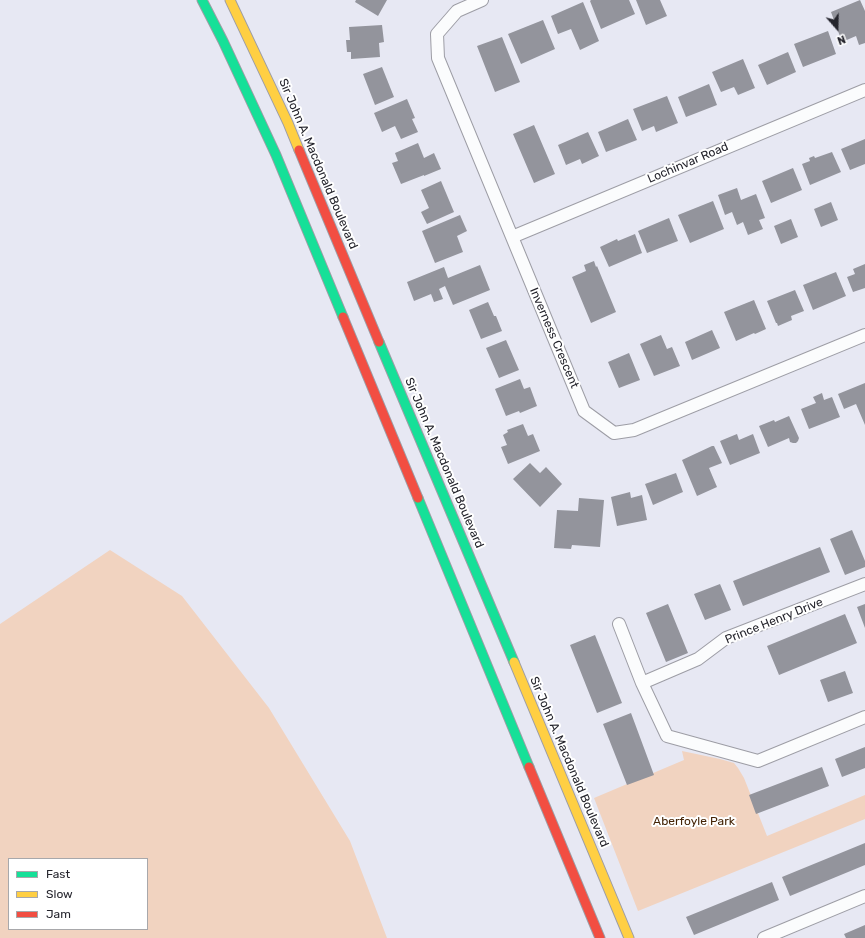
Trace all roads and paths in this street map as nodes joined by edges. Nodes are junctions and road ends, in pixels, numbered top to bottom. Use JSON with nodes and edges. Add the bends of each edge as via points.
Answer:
{"nodes":[{"id":1,"x":202,"y":0,"type":"edge"},
{"id":2,"x":230,"y":0,"type":"edge"},
{"id":3,"x":482,"y":0,"type":"edge"},
{"id":4,"x":865,"y":90,"type":"edge"},
{"id":5,"x":512,"y":237,"type":"junction"},
{"id":6,"x":865,"y":335,"type":"edge"},
{"id":7,"x":865,"y":584,"type":"edge"},
{"id":8,"x":619,"y":624,"type":"dead end"},
{"id":9,"x":642,"y":683,"type":"junction"},
{"id":10,"x":865,"y":717,"type":"edge"},
{"id":11,"x":865,"y":896,"type":"edge"},
{"id":12,"x":600,"y":938,"type":"edge"},
{"id":13,"x":629,"y":938,"type":"edge"},
{"id":14,"x":764,"y":938,"type":"edge"}],
"edges":[{"from":1,"to":12,"type":"main road","via":[[276,155]]},
{"from":2,"to":13,"type":"main road","name":"Sir John A. Macdonald Boulevard","via":[[288,123]]},
{"from":3,"to":5,"type":"street","name":"Inverness Crescent","via":[[457,10],[437,34],[438,58]]},
{"from":4,"to":5,"type":"street","name":"Lochinvar Road"},
{"from":5,"to":6,"type":"street","name":"Inverness Crescent","via":[[584,411],[614,433],[634,430]]},
{"from":7,"to":9,"type":"street","name":"Prince Henry Drive","via":[[726,638],[698,659]]},
{"from":8,"to":9,"type":"street"},
{"from":9,"to":10,"type":"street","via":[[668,736],[758,761]]},
{"from":11,"to":14,"type":"street"}]}
